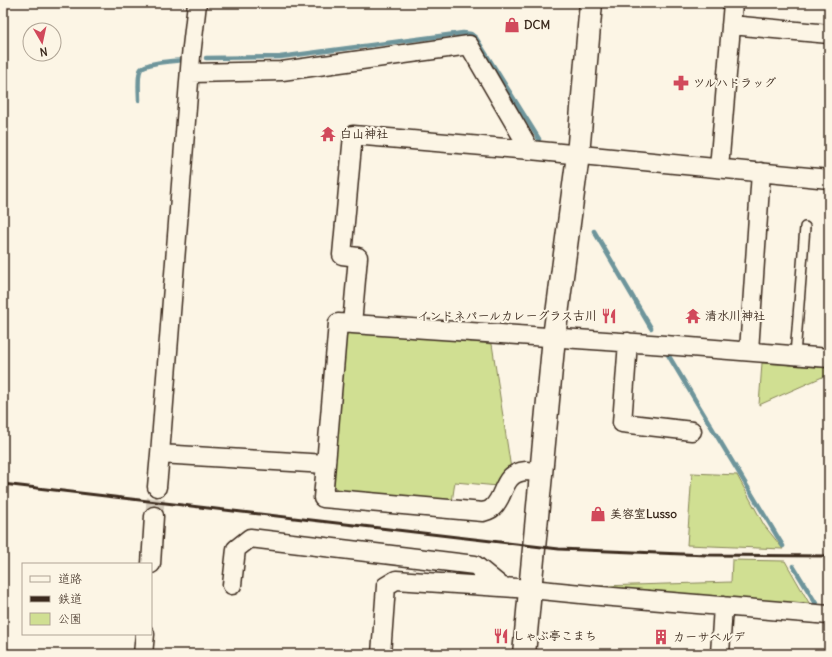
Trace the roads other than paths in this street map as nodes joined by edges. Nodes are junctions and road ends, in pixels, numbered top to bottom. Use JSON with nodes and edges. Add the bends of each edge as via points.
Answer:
{"nodes":[{"id":1,"x":197,"y":3,"type":"edge"},
{"id":2,"x":591,"y":3,"type":"edge"},
{"id":3,"x":733,"y":3,"type":"edge"},
{"id":4,"x":731,"y":25,"type":"junction"},
{"id":5,"x":829,"y":34,"type":"edge"},
{"id":6,"x":191,"y":65,"type":"junction"},
{"id":7,"x":530,"y":150,"type":"junction"},
{"id":8,"x":578,"y":155,"type":"junction"},
{"id":9,"x":719,"y":168,"type":"junction"},
{"id":10,"x":761,"y":172,"type":"junction"},
{"id":11,"x":829,"y":179,"type":"edge"},
{"id":12,"x":805,"y":227,"type":"dead end"},
{"id":13,"x":352,"y":324,"type":"junction"},
{"id":14,"x":554,"y":337,"type":"junction"},
{"id":15,"x":628,"y":342,"type":"junction"},
{"id":16,"x":749,"y":351,"type":"junction"},
{"id":17,"x":795,"y":355,"type":"junction"},
{"id":18,"x":829,"y":358,"type":"edge"},
{"id":19,"x":692,"y":430,"type":"dead end"},
{"id":20,"x":160,"y":454,"type":"junction"},
{"id":21,"x":326,"y":464,"type":"junction"},
{"id":22,"x":542,"y":473,"type":"junction"},
{"id":23,"x":157,"y":487,"type":"tunnel mouth"},
{"id":24,"x":154,"y":516,"type":"tunnel mouth"},
{"id":25,"x":150,"y":563,"type":"edge"},
{"id":26,"x":232,"y":586,"type":"dead end"},
{"id":27,"x":502,"y":587,"type":"junction"},
{"id":28,"x":531,"y":589,"type":"junction"},
{"id":29,"x":723,"y":606,"type":"junction"},
{"id":30,"x":828,"y":614,"type":"edge"},
{"id":31,"x":145,"y":635,"type":"edge"},
{"id":32,"x":143,"y":654,"type":"edge"},
{"id":33,"x":381,"y":654,"type":"edge"},
{"id":34,"x":524,"y":654,"type":"edge"},
{"id":35,"x":720,"y":654,"type":"edge"}],
"edges":[{"from":1,"to":6,"type":"street"},
{"from":2,"to":8,"type":"street"},
{"from":3,"to":4,"type":"street"},
{"from":4,"to":5,"type":"street"},
{"from":4,"to":9,"type":"street"},
{"from":6,"to":7,"type":"street","via":[[282,71],[469,45]]},
{"from":6,"to":20,"type":"street"},
{"from":7,"to":8,"type":"street"},
{"from":7,"to":13,"type":"street","via":[[353,135],[342,255],[358,257]]},
{"from":8,"to":9,"type":"street"},
{"from":8,"to":14,"type":"street"},
{"from":9,"to":10,"type":"street"},
{"from":10,"to":11,"type":"street"},
{"from":10,"to":16,"type":"street"},
{"from":12,"to":17,"type":"lane"},
{"from":13,"to":14,"type":"street"},
{"from":13,"to":21,"type":"street","via":[[338,323]]},
{"from":14,"to":15,"type":"street"},
{"from":14,"to":22,"type":"street"},
{"from":15,"to":16,"type":"street"},
{"from":15,"to":19,"type":"street","via":[[622,423]]},
{"from":16,"to":17,"type":"street"},
{"from":17,"to":18,"type":"street"},
{"from":20,"to":21,"type":"street"},
{"from":20,"to":23,"type":"street"},
{"from":21,"to":22,"type":"street","via":[[323,498],[483,512],[496,504],[505,483],[512,476],[526,471]]},
{"from":22,"to":28,"type":"street"},
{"from":24,"to":25,"type":"street"},
{"from":26,"to":27,"type":"street","via":[[236,549],[250,538],[475,565]]},
{"from":27,"to":28,"type":"street"},
{"from":27,"to":33,"type":"street","via":[[396,580],[386,586]]},
{"from":28,"to":29,"type":"street"},
{"from":28,"to":34,"type":"street"},
{"from":29,"to":30,"type":"street"},
{"from":29,"to":35,"type":"street"},
{"from":31,"to":32,"type":"street"}]}
